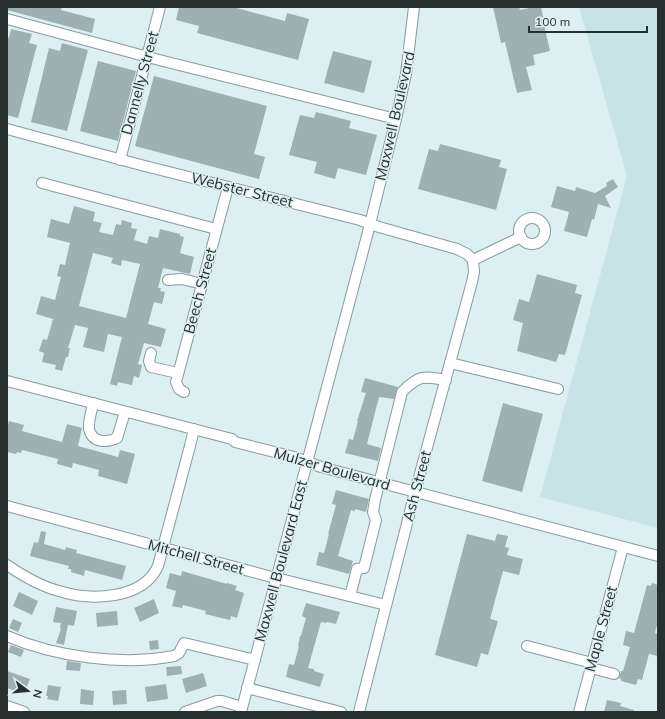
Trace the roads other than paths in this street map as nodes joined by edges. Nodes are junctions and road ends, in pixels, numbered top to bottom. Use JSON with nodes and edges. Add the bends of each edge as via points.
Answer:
{"nodes":[{"id":1,"x":160,"y":7,"type":"edge"},
{"id":2,"x":414,"y":7,"type":"edge"},
{"id":3,"x":7,"y":19,"type":"edge"},
{"id":4,"x":147,"y":56,"type":"junction"},
{"id":5,"x":396,"y":119,"type":"junction"},
{"id":6,"x":7,"y":129,"type":"edge"},
{"id":7,"x":120,"y":160,"type":"junction"},
{"id":8,"x":42,"y":183,"type":"dead end"},
{"id":9,"x":228,"y":187,"type":"junction"},
{"id":10,"x":370,"y":224,"type":"junction"},
{"id":11,"x":216,"y":229,"type":"junction"},
{"id":12,"x":521,"y":237,"type":"dead end"},
{"id":13,"x":473,"y":260,"type":"junction"},
{"id":14,"x":168,"y":280,"type":"dead end"},
{"id":15,"x":202,"y":284,"type":"junction"},
{"id":16,"x":151,"y":353,"type":"dead end"},
{"id":17,"x":450,"y":363,"type":"junction"},
{"id":18,"x":178,"y":373,"type":"junction"},
{"id":19,"x":446,"y":380,"type":"junction"},
{"id":20,"x":7,"y":381,"type":"edge"},
{"id":21,"x":558,"y":389,"type":"dead end"},
{"id":22,"x":184,"y":392,"type":"dead end"},
{"id":23,"x":93,"y":404,"type":"junction"},
{"id":24,"x":125,"y":412,"type":"junction"},
{"id":25,"x":194,"y":429,"type":"junction"},
{"id":26,"x":308,"y":462,"type":"junction"},
{"id":27,"x":380,"y":482,"type":"junction"},
{"id":28,"x":416,"y":492,"type":"junction"},
{"id":29,"x":7,"y":506,"type":"edge"},
{"id":30,"x":623,"y":547,"type":"junction"},
{"id":31,"x":163,"y":548,"type":"junction"},
{"id":32,"x":658,"y":556,"type":"edge"},
{"id":33,"x":7,"y":565,"type":"edge"},
{"id":34,"x":276,"y":578,"type":"junction"},
{"id":35,"x":350,"y":596,"type":"junction"},
{"id":36,"x":386,"y":605,"type":"junction"},
{"id":37,"x":7,"y":636,"type":"edge"},
{"id":38,"x":527,"y":646,"type":"dead end"},
{"id":39,"x":255,"y":660,"type":"junction"},
{"id":40,"x":592,"y":665,"type":"junction"},
{"id":41,"x":614,"y":674,"type":"dead end"},
{"id":42,"x":247,"y":688,"type":"junction"},
{"id":43,"x":7,"y":706,"type":"edge"},
{"id":44,"x":242,"y":709,"type":"edge"},
{"id":45,"x":24,"y":712,"type":"edge"},
{"id":46,"x":185,"y":712,"type":"edge"},
{"id":47,"x":341,"y":712,"type":"edge"},
{"id":48,"x":359,"y":712,"type":"edge"},
{"id":49,"x":579,"y":712,"type":"edge"}],
"edges":[{"from":1,"to":4,"type":"street","name":"Dannelly Street"},
{"from":2,"to":5,"type":"street","name":"Maxwell Boulevard","via":[[406,74]]},
{"from":3,"to":4,"type":"street"},
{"from":4,"to":5,"type":"street"},
{"from":4,"to":7,"type":"street","name":"Dannelly Street"},
{"from":5,"to":10,"type":"street","name":"Maxwell Boulevard"},
{"from":6,"to":7,"type":"street","name":"Webster Street"},
{"from":7,"to":9,"type":"street","name":"Webster Street"},
{"from":8,"to":11,"type":"street"},
{"from":9,"to":10,"type":"street","name":"Webster Street"},
{"from":9,"to":11,"type":"street","name":"Beech Street"},
{"from":10,"to":13,"type":"street","name":"Webster Street","via":[[457,249]]},
{"from":10,"to":26,"type":"street","name":"Maxwell Boulevard East"},
{"from":11,"to":15,"type":"street","name":"Beech Street"},
{"from":12,"to":13,"type":"street"},
{"from":13,"to":17,"type":"street","name":"Ash Street","via":[[472,282]]},
{"from":14,"to":15,"type":"street"},
{"from":15,"to":18,"type":"street","name":"Beech Street"},
{"from":16,"to":18,"type":"street","via":[[151,367]]},
{"from":17,"to":19,"type":"street","name":"Ash Street"},
{"from":17,"to":21,"type":"street"},
{"from":18,"to":22,"type":"street","name":"Beech Street","via":[[176,386]]},
{"from":19,"to":27,"type":"street","via":[[421,378],[413,381],[402,392]]},
{"from":19,"to":28,"type":"street","name":"Ash Street"},
{"from":20,"to":23,"type":"street","name":"Mulzer Boulevard"},
{"from":23,"to":24,"type":"street","name":"Mulzer Boulevard"},
{"from":23,"to":24,"type":"street","via":[[89,428],[96,439],[103,441],[117,438]]},
{"from":24,"to":25,"type":"street","name":"Mulzer Boulevard"},
{"from":25,"to":26,"type":"street","name":"Mulzer Boulevard"},
{"from":25,"to":31,"type":"street"},
{"from":26,"to":27,"type":"street","name":"Mulzer Boulevard"},
{"from":26,"to":34,"type":"street","name":"Maxwell Boulevard East"},
{"from":27,"to":28,"type":"street","name":"Mulzer Boulevard"},
{"from":27,"to":35,"type":"street","via":[[373,512],[376,520],[366,561],[364,568],[357,569]]},
{"from":28,"to":30,"type":"street","name":"Mulzer Boulevard"},
{"from":28,"to":36,"type":"street","name":"Ash Street"},
{"from":29,"to":31,"type":"street","name":"Mitchell Street"},
{"from":30,"to":32,"type":"street","name":"Mulzer Boulevard"},
{"from":30,"to":40,"type":"street","name":"Maple Street"},
{"from":31,"to":33,"type":"street","via":[[158,566],[150,579],[134,590],[118,594],[97,596],[59,591],[41,585]]},
{"from":31,"to":34,"type":"street","name":"Mitchell Street"},
{"from":34,"to":35,"type":"street","name":"Mitchell Street"},
{"from":34,"to":39,"type":"street","name":"Maxwell Boulevard East"},
{"from":35,"to":36,"type":"street","name":"Mitchell Street"},
{"from":36,"to":48,"type":"street","name":"Ash Street"},
{"from":37,"to":39,"type":"street","via":[[60,652],[104,659],[174,656],[179,654],[184,643]]},
{"from":38,"to":40,"type":"street"},
{"from":39,"to":42,"type":"street","name":"Maxwell Boulevard East"},
{"from":40,"to":41,"type":"street"},
{"from":40,"to":49,"type":"street","name":"Maple Street"},
{"from":42,"to":44,"type":"street","name":"Maxwell Boulevard East"},
{"from":42,"to":47,"type":"street"},
{"from":43,"to":45,"type":"street"},
{"from":44,"to":46,"type":"street","via":[[222,701]]}]}
